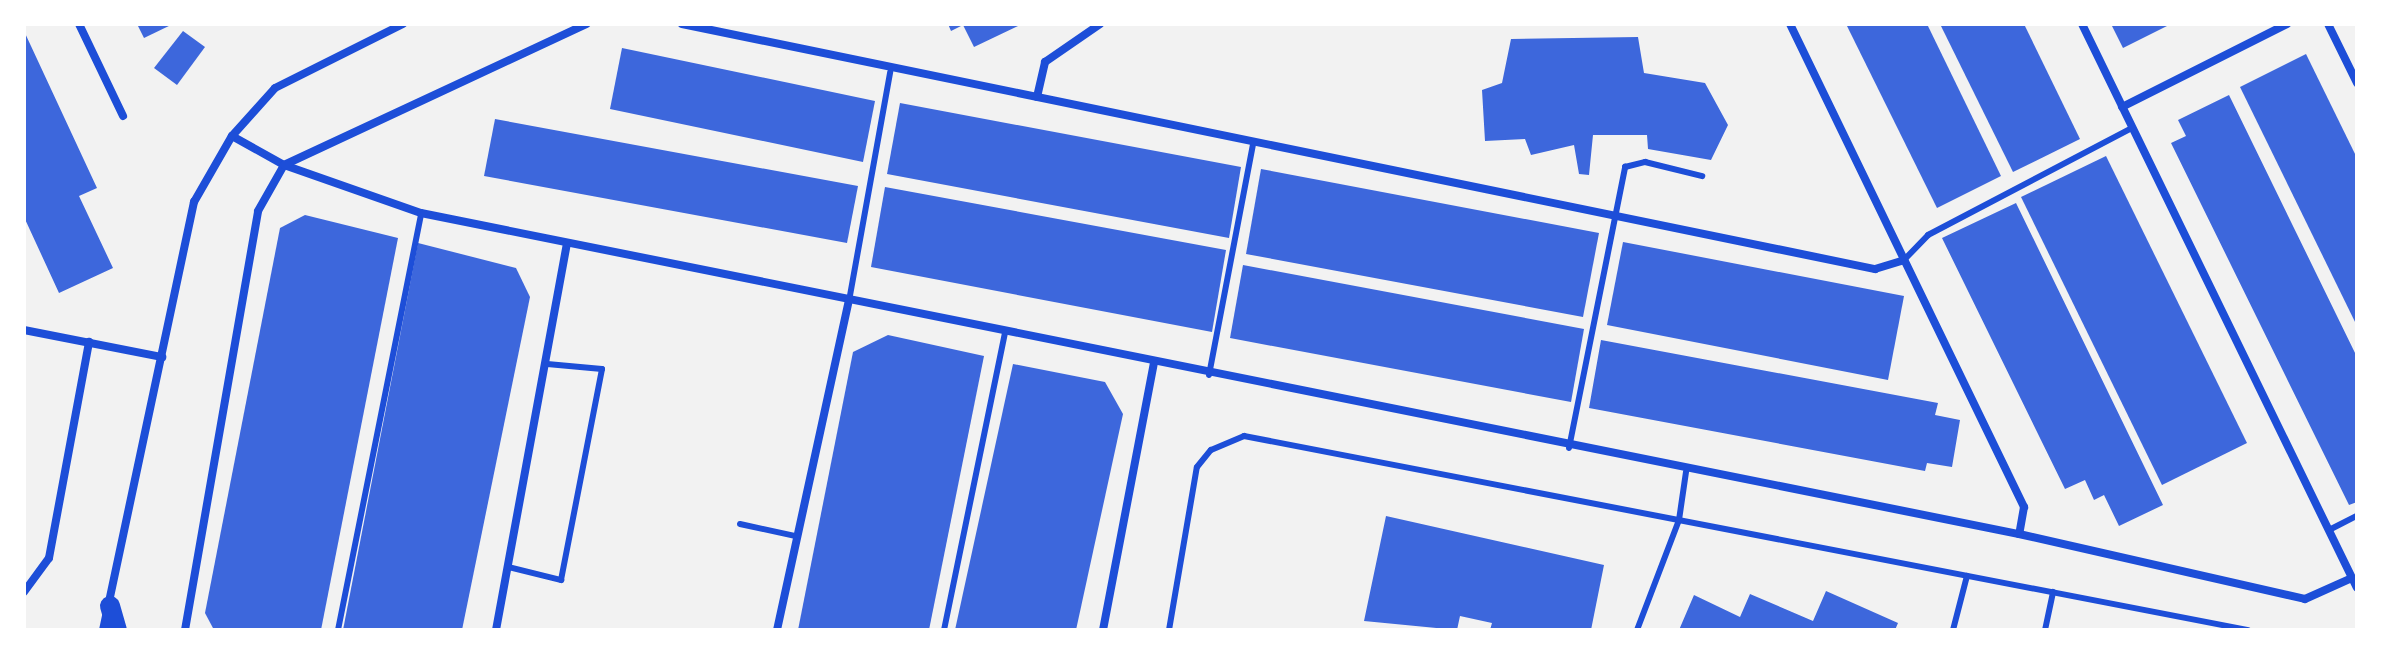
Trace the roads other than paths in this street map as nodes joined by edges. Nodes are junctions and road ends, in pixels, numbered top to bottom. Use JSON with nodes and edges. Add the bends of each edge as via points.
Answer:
{"nodes":[{"id":1,"x":79,"y":24,"type":"edge"},
{"id":2,"x":403,"y":24,"type":"edge"},
{"id":3,"x":587,"y":24,"type":"edge"},
{"id":4,"x":682,"y":24,"type":"edge"},
{"id":5,"x":1100,"y":24,"type":"edge"},
{"id":6,"x":1790,"y":24,"type":"edge"},
{"id":7,"x":2082,"y":24,"type":"edge"},
{"id":8,"x":2287,"y":24,"type":"edge"},
{"id":9,"x":2328,"y":24,"type":"edge"},
{"id":10,"x":382,"y":28,"type":"edge"},
{"id":11,"x":890,"y":72,"type":"junction"},
{"id":12,"x":2357,"y":83,"type":"edge"},
{"id":13,"x":1037,"y":97,"type":"junction"},
{"id":14,"x":2122,"y":107,"type":"junction"},
{"id":15,"x":123,"y":116,"type":"dead end"},
{"id":16,"x":2132,"y":128,"type":"junction"},
{"id":17,"x":232,"y":136,"type":"junction"},
{"id":18,"x":1253,"y":145,"type":"junction"},
{"id":19,"x":284,"y":165,"type":"junction"},
{"id":20,"x":1702,"y":176,"type":"dead end"},
{"id":21,"x":421,"y":213,"type":"junction"},
{"id":22,"x":1619,"y":217,"type":"junction"},
{"id":23,"x":567,"y":243,"type":"junction"},
{"id":24,"x":1904,"y":260,"type":"junction"},
{"id":25,"x":849,"y":301,"type":"junction"},
{"id":26,"x":24,"y":330,"type":"edge"},
{"id":27,"x":1005,"y":333,"type":"junction"},
{"id":28,"x":89,"y":342,"type":"junction"},
{"id":29,"x":162,"y":357,"type":"junction"},
{"id":30,"x":1154,"y":363,"type":"junction"},
{"id":31,"x":547,"y":364,"type":"junction"},
{"id":32,"x":1209,"y":375,"type":"junction"},
{"id":33,"x":1569,"y":448,"type":"junction"},
{"id":34,"x":1686,"y":472,"type":"junction"},
{"id":35,"x":2357,"y":516,"type":"edge"},
{"id":36,"x":1679,"y":520,"type":"junction"},
{"id":37,"x":740,"y":524,"type":"dead end"},
{"id":38,"x":2329,"y":530,"type":"junction"},
{"id":39,"x":2019,"y":534,"type":"junction"},
{"id":40,"x":795,"y":536,"type":"junction"},
{"id":41,"x":508,"y":567,"type":"junction"},
{"id":42,"x":1967,"y":576,"type":"junction"},
{"id":43,"x":2352,"y":578,"type":"junction"},
{"id":44,"x":2357,"y":588,"type":"edge"},
{"id":45,"x":24,"y":592,"type":"edge"},
{"id":46,"x":2053,"y":592,"type":"junction"},
{"id":47,"x":110,"y":606,"type":"joint"},
{"id":48,"x":106,"y":630,"type":"edge"},
{"id":49,"x":185,"y":630,"type":"edge"},
{"id":50,"x":338,"y":630,"type":"edge"},
{"id":51,"x":496,"y":630,"type":"edge"},
{"id":52,"x":777,"y":630,"type":"edge"},
{"id":53,"x":944,"y":630,"type":"edge"},
{"id":54,"x":1103,"y":630,"type":"edge"},
{"id":55,"x":1169,"y":630,"type":"edge"},
{"id":56,"x":1637,"y":630,"type":"edge"},
{"id":57,"x":1953,"y":630,"type":"edge"},
{"id":58,"x":2045,"y":630,"type":"edge"},
{"id":59,"x":2248,"y":630,"type":"edge"}],
"edges":[{"from":1,"to":15,"type":"street"},
{"from":2,"to":10,"type":"street"},
{"from":3,"to":19,"type":"street"},
{"from":4,"to":11,"type":"street"},
{"from":5,"to":13,"type":"street","via":[[1045,62]]},
{"from":6,"to":24,"type":"street"},
{"from":7,"to":14,"type":"street"},
{"from":8,"to":14,"type":"street"},
{"from":9,"to":12,"type":"street"},
{"from":10,"to":17,"type":"street","via":[[275,88]]},
{"from":11,"to":13,"type":"street"},
{"from":11,"to":25,"type":"lane"},
{"from":13,"to":18,"type":"street"},
{"from":14,"to":16,"type":"street"},
{"from":16,"to":24,"type":"lane","via":[[1928,235]]},
{"from":16,"to":38,"type":"street"},
{"from":17,"to":19,"type":"street"},
{"from":17,"to":29,"type":"street","via":[[194,202]]},
{"from":18,"to":22,"type":"street"},
{"from":18,"to":32,"type":"lane"},
{"from":19,"to":21,"type":"street"},
{"from":19,"to":49,"type":"street","via":[[258,211]]},
{"from":20,"to":22,"type":"lane","via":[[1634,162],[1625,167]]},
{"from":21,"to":23,"type":"street"},
{"from":21,"to":50,"type":"lane"},
{"from":22,"to":24,"type":"street","via":[[1875,269]]},
{"from":22,"to":33,"type":"lane"},
{"from":23,"to":25,"type":"street"},
{"from":23,"to":31,"type":"street"},
{"from":24,"to":39,"type":"street","via":[[2024,507]]},
{"from":25,"to":27,"type":"street"},
{"from":25,"to":40,"type":"street"},
{"from":26,"to":28,"type":"street"},
{"from":27,"to":30,"type":"street"},
{"from":27,"to":53,"type":"lane"},
{"from":28,"to":29,"type":"street"},
{"from":28,"to":45,"type":"street","via":[[49,558]]},
{"from":29,"to":47,"type":"street"},
{"from":30,"to":32,"type":"street"},
{"from":30,"to":54,"type":"street"},
{"from":31,"to":41,"type":"street"},
{"from":31,"to":41,"type":"lane","via":[[602,369],[561,580]]},
{"from":32,"to":33,"type":"street"},
{"from":33,"to":34,"type":"street"},
{"from":34,"to":36,"type":"lane"},
{"from":34,"to":39,"type":"street"},
{"from":35,"to":38,"type":"lane"},
{"from":36,"to":42,"type":"lane"},
{"from":36,"to":55,"type":"lane","via":[[1244,436],[1211,450],[1197,467]]},
{"from":36,"to":56,"type":"lane"},
{"from":37,"to":40,"type":"lane"},
{"from":38,"to":43,"type":"street"},
{"from":39,"to":43,"type":"street","via":[[2305,599]]},
{"from":40,"to":52,"type":"street"},
{"from":41,"to":51,"type":"street"},
{"from":42,"to":46,"type":"lane"},
{"from":42,"to":57,"type":"lane"},
{"from":43,"to":44,"type":"street"},
{"from":46,"to":58,"type":"lane"},
{"from":46,"to":59,"type":"lane"},
{"from":47,"to":48,"type":"main road"}]}
